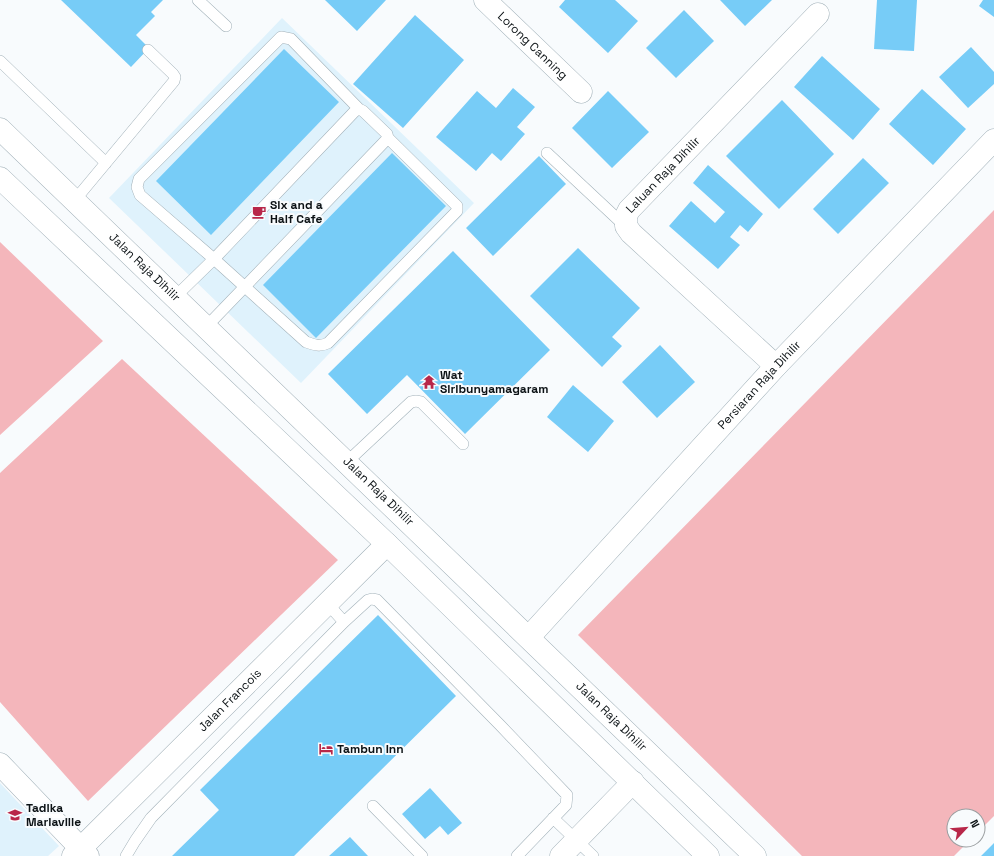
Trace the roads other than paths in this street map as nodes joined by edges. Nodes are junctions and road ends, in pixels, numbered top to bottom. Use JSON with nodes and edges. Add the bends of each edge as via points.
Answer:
{"nodes":[{"id":1,"x":198,"y":0,"type":"edge"},
{"id":2,"x":485,"y":0,"type":"edge"},
{"id":3,"x":818,"y":14,"type":"dead end"},
{"id":4,"x":226,"y":26,"type":"dead end"},
{"id":5,"x":148,"y":50,"type":"dead end"},
{"id":6,"x":0,"y":61,"type":"edge"},
{"id":7,"x":581,"y":92,"type":"dead end"},
{"id":8,"x":359,"y":109,"type":"junction"},
{"id":9,"x":0,"y":129,"type":"edge"},
{"id":10,"x":388,"y":138,"type":"junction"},
{"id":11,"x":994,"y":140,"type":"edge"},
{"id":12,"x":547,"y":153,"type":"dead end"},
{"id":13,"x":106,"y":163,"type":"junction"},
{"id":14,"x":0,"y":178,"type":"edge"},
{"id":15,"x":75,"y":200,"type":"junction"},
{"id":16,"x":626,"y":226,"type":"junction"},
{"id":17,"x":214,"y":259,"type":"junction"},
{"id":18,"x":244,"y":287,"type":"junction"},
{"id":19,"x":176,"y":296,"type":"junction"},
{"id":20,"x":207,"y":326,"type":"junction"},
{"id":21,"x":776,"y":366,"type":"junction"},
{"id":22,"x":463,"y":444,"type":"dead end"},
{"id":23,"x":348,"y":461,"type":"junction"},
{"id":24,"x":387,"y":544,"type":"junction"},
{"id":25,"x":327,"y":603,"type":"junction"},
{"id":26,"x":344,"y":622,"type":"junction"},
{"id":27,"x":530,"y":636,"type":"junction"},
{"id":28,"x":0,"y":764,"type":"edge"},
{"id":29,"x":633,"y":782,"type":"junction"},
{"id":30,"x":373,"y":806,"type":"dead end"},
{"id":31,"x":553,"y":818,"type":"junction"},
{"id":32,"x":577,"y":840,"type":"junction"},
{"id":33,"x":81,"y":853,"type":"edge"},
{"id":34,"x":126,"y":856,"type":"edge"},
{"id":35,"x":422,"y":856,"type":"edge"},
{"id":36,"x":518,"y":856,"type":"edge"},
{"id":37,"x":561,"y":856,"type":"edge"},
{"id":38,"x":593,"y":856,"type":"edge"},
{"id":39,"x":708,"y":856,"type":"edge"},
{"id":40,"x":756,"y":856,"type":"edge"}],
"edges":[{"from":1,"to":4,"type":"lane"},
{"from":2,"to":7,"type":"main road","name":"Lorong Canning"},
{"from":3,"to":16,"type":"main road","name":"Laluan Raja Dihilir","via":[[630,210],[626,216]]},
{"from":5,"to":13,"type":"lane","via":[[173,74],[174,81]]},
{"from":6,"to":13,"type":"lane"},
{"from":8,"to":10,"type":"lane","via":[[382,129]]},
{"from":8,"to":17,"type":"lane"},
{"from":8,"to":17,"type":"lane","via":[[291,39],[281,37],[139,179],[137,187],[140,195]]},
{"from":9,"to":15,"type":"main road","name":"Jalan Raja Dihilir"},
{"from":10,"to":18,"type":"lane"},
{"from":10,"to":18,"type":"lane","via":[[457,206],[457,211],[323,346],[306,342]]},
{"from":11,"to":21,"type":"main road","name":"Persiaran Raja Dihilir"},
{"from":12,"to":16,"type":"lane"},
{"from":13,"to":15,"type":"lane"},
{"from":14,"to":24,"type":"main road"},
{"from":15,"to":19,"type":"main road","name":"Jalan Raja Dihilir"},
{"from":16,"to":21,"type":"main road","name":"Laluan Raja Dihilir"},
{"from":17,"to":18,"type":"lane"},
{"from":17,"to":19,"type":"lane"},
{"from":18,"to":20,"type":"lane"},
{"from":19,"to":20,"type":"main road","name":"Jalan Raja Dihilir"},
{"from":20,"to":23,"type":"main road","name":"Jalan Raja Dihilir"},
{"from":21,"to":27,"type":"main road","name":"Persiaran Raja Dihilir"},
{"from":22,"to":23,"type":"lane","via":[[421,402],[416,401]]},
{"from":23,"to":27,"type":"main road","name":"Jalan Raja Dihilir"},
{"from":24,"to":25,"type":"main road","name":"Jalan Francois"},
{"from":24,"to":29,"type":"main road"},
{"from":25,"to":26,"type":"lane"},
{"from":25,"to":33,"type":"main road","name":"Jalan Francois"},
{"from":26,"to":31,"type":"lane","via":[[368,600],[377,600],[567,796],[566,805]]},
{"from":26,"to":34,"type":"lane","via":[[151,818]]},
{"from":27,"to":40,"type":"main road","name":"Jalan Raja Dihilir"},
{"from":28,"to":33,"type":"main road"},
{"from":29,"to":32,"type":"main road"},
{"from":29,"to":39,"type":"main road"},
{"from":30,"to":35,"type":"lane"},
{"from":31,"to":32,"type":"lane"},
{"from":31,"to":36,"type":"lane"},
{"from":32,"to":37,"type":"main road"},
{"from":32,"to":38,"type":"lane"}]}
